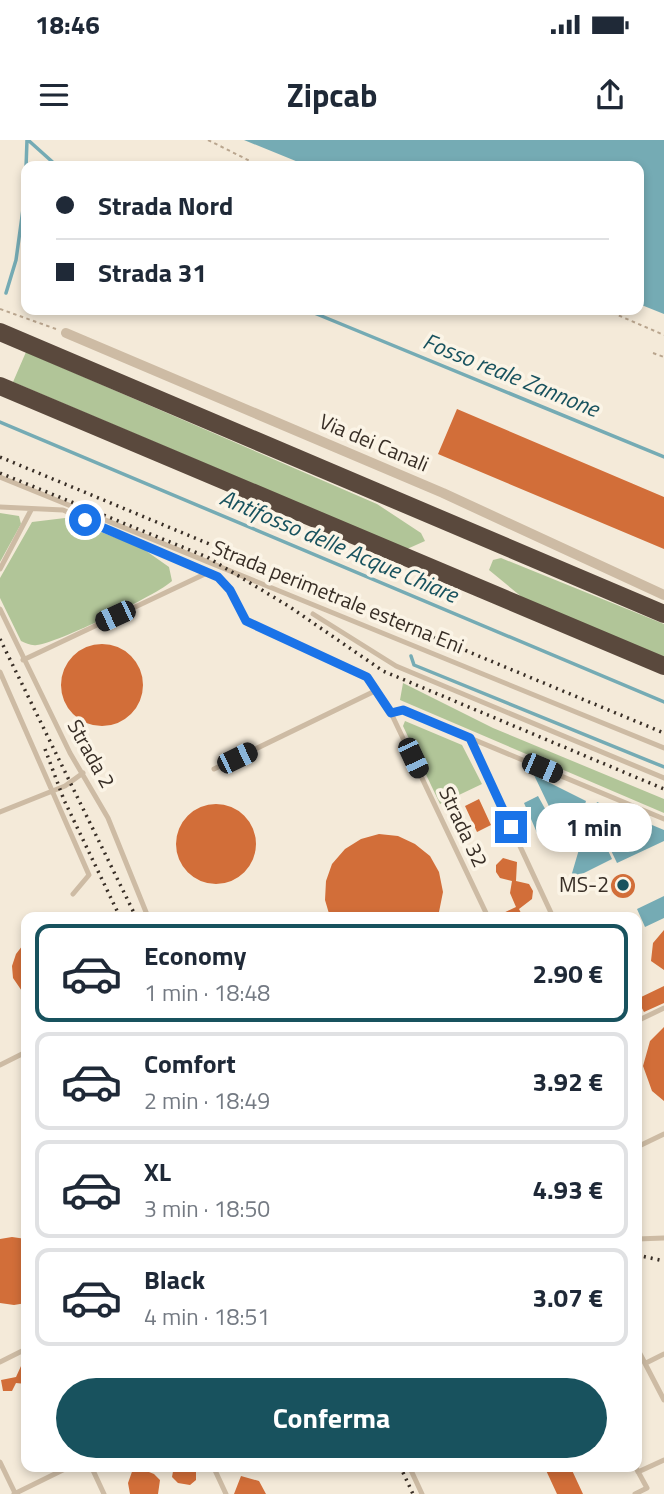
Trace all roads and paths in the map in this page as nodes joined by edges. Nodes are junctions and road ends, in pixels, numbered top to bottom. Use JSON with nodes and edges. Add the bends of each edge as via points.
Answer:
{"nodes":[{"id":1,"x":208,"y":140,"type":"edge"},
{"id":2,"x":250,"y":161,"type":"edge"},
{"id":3,"x":0,"y":309,"type":"edge"},
{"id":4,"x":618,"y":315,"type":"edge"},
{"id":5,"x":0,"y":332,"type":"edge"},
{"id":6,"x":66,"y":333,"type":"joint"},
{"id":7,"x":664,"y":335,"type":"edge"},
{"id":8,"x":653,"y":353,"type":"dead end"},
{"id":9,"x":664,"y":357,"type":"edge"},
{"id":10,"x":0,"y":387,"type":"edge"},
{"id":11,"x":0,"y":477,"type":"edge"},
{"id":12,"x":0,"y":507,"type":"edge"},
{"id":13,"x":31,"y":510,"type":"junction"},
{"id":14,"x":0,"y":569,"type":"edge"},
{"id":15,"x":207,"y":573,"type":"junction"},
{"id":16,"x":664,"y":595,"type":"edge"},
{"id":17,"x":0,"y":610,"type":"edge"},
{"id":18,"x":313,"y":614,"type":"dead end"},
{"id":19,"x":664,"y":614,"type":"edge"},
{"id":20,"x":23,"y":660,"type":"junction"},
{"id":21,"x":664,"y":666,"type":"edge"},
{"id":22,"x":0,"y":672,"type":"edge"},
{"id":23,"x":377,"y":690,"type":"junction"},
{"id":24,"x":391,"y":713,"type":"junction"},
{"id":25,"x":470,"y":738,"type":"junction"},
{"id":26,"x":664,"y":748,"type":"edge"},
{"id":27,"x":214,"y":769,"type":"dead end"},
{"id":28,"x":83,"y":773,"type":"junction"},
{"id":29,"x":664,"y":778,"type":"edge"},
{"id":30,"x":52,"y":792,"type":"junction"},
{"id":31,"x":0,"y":812,"type":"edge"},
{"id":32,"x":664,"y":819,"type":"edge"},
{"id":33,"x":73,"y":894,"type":"dead end"},
{"id":34,"x":146,"y":912,"type":"edge"},
{"id":35,"x":486,"y":912,"type":"edge"},
{"id":36,"x":551,"y":912,"type":"edge"},
{"id":37,"x":664,"y":1008,"type":"edge"},
{"id":38,"x":642,"y":1019,"type":"edge"},
{"id":39,"x":21,"y":1054,"type":"edge"},
{"id":40,"x":0,"y":1065,"type":"edge"},
{"id":41,"x":664,"y":1134,"type":"edge"},
{"id":42,"x":642,"y":1145,"type":"edge"},
{"id":43,"x":664,"y":1238,"type":"edge"},
{"id":44,"x":642,"y":1239,"type":"edge"},
{"id":45,"x":21,"y":1352,"type":"edge"},
{"id":46,"x":664,"y":1354,"type":"edge"},
{"id":47,"x":642,"y":1356,"type":"edge"},
{"id":48,"x":0,"y":1362,"type":"edge"},
{"id":49,"x":646,"y":1363,"type":"junction"},
{"id":50,"x":664,"y":1401,"type":"edge"},
{"id":51,"x":664,"y":1460,"type":"edge"},
{"id":52,"x":0,"y":1462,"type":"edge"},
{"id":53,"x":642,"y":1467,"type":"edge"},
{"id":54,"x":59,"y":1472,"type":"edge"},
{"id":55,"x":94,"y":1472,"type":"edge"},
{"id":56,"x":216,"y":1472,"type":"edge"},
{"id":57,"x":412,"y":1472,"type":"edge"},
{"id":58,"x":639,"y":1472,"type":"edge"},
{"id":59,"x":15,"y":1494,"type":"edge"},
{"id":60,"x":104,"y":1494,"type":"edge"},
{"id":61,"x":226,"y":1494,"type":"edge"},
{"id":62,"x":422,"y":1494,"type":"edge"},
{"id":63,"x":635,"y":1494,"type":"edge"}],
"edges":[{"from":1,"to":2,"type":"path"},
{"from":3,"to":6,"type":"path"},
{"from":4,"to":7,"type":"path"},
{"from":5,"to":19,"type":"highway"},
{"from":6,"to":16,"type":"street","name":"Via dei Canali","via":[[443,493]]},
{"from":8,"to":9,"type":"path"},
{"from":10,"to":21,"type":"highway"},
{"from":11,"to":26,"type":"lane","name":"Strada perimetrale esterna Eni"},
{"from":12,"to":13,"type":"lane"},
{"from":13,"to":14,"type":"lane"},
{"from":13,"to":15,"type":"lane","via":[[62,510]]},
{"from":15,"to":20,"type":"lane"},
{"from":15,"to":23,"type":"lane","via":[[230,590],[246,621],[367,677]]},
{"from":17,"to":20,"type":"lane","name":"Strada 2"},
{"from":18,"to":29,"type":"lane","via":[[396,666]]},
{"from":20,"to":28,"type":"lane","name":"Strada 2"},
{"from":22,"to":30,"type":"lane"},
{"from":23,"to":24,"type":"lane","name":"Strada 32"},
{"from":23,"to":27,"type":"lane"},
{"from":24,"to":25,"type":"lane","via":[[403,710]]},
{"from":24,"to":35,"type":"lane","name":"Strada 32"},
{"from":25,"to":32,"type":"lane"},
{"from":25,"to":36,"type":"lane"},
{"from":28,"to":30,"type":"lane"},
{"from":28,"to":34,"type":"lane","name":"Strada 2","via":[[108,818]]},
{"from":30,"to":31,"type":"lane"},
{"from":30,"to":33,"type":"lane","via":[[89,875]]},
{"from":37,"to":38,"type":"lane"},
{"from":39,"to":40,"type":"lane"},
{"from":41,"to":42,"type":"lane"},
{"from":43,"to":44,"type":"lane"},
{"from":45,"to":48,"type":"lane"},
{"from":46,"to":49,"type":"lane"},
{"from":47,"to":49,"type":"lane"},
{"from":49,"to":50,"type":"lane"},
{"from":51,"to":53,"type":"lane"},
{"from":52,"to":59,"type":"lane"},
{"from":54,"to":59,"type":"lane"},
{"from":55,"to":60,"type":"lane"},
{"from":56,"to":61,"type":"lane"},
{"from":57,"to":62,"type":"lane"},
{"from":58,"to":63,"type":"lane","via":[[647,1488]]}]}
